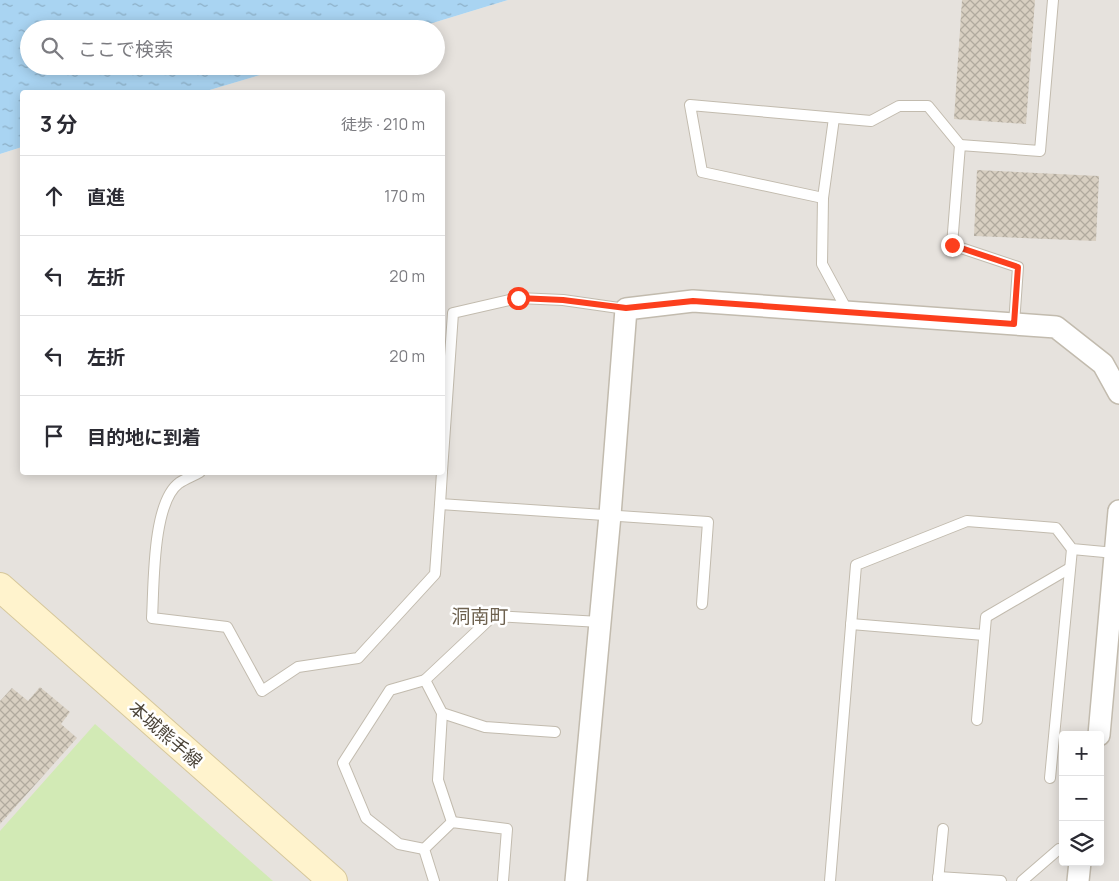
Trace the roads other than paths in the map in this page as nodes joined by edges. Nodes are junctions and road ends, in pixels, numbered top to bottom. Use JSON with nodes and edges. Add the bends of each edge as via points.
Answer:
{"nodes":[{"id":1,"x":1052,"y":0,"type":"edge"},
{"id":2,"x":834,"y":118,"type":"junction"},
{"id":3,"x":960,"y":145,"type":"junction"},
{"id":4,"x":823,"y":198,"type":"junction"},
{"id":5,"x":626,"y":308,"type":"junction"},
{"id":6,"x":848,"y":312,"type":"junction"},
{"id":7,"x":453,"y":313,"type":"junction"},
{"id":8,"x":445,"y":317,"type":"edge"},
{"id":9,"x":1014,"y":324,"type":"junction"},
{"id":10,"x":1119,"y":393,"type":"edge"},
{"id":11,"x":445,"y":429,"type":"edge"},
{"id":12,"x":194,"y":475,"type":"edge"},
{"id":13,"x":442,"y":475,"type":"edge"},
{"id":14,"x":440,"y":504,"type":"junction"},
{"id":15,"x":1119,"y":510,"type":"edge"},
{"id":16,"x":610,"y":516,"type":"junction"},
{"id":17,"x":1072,"y":549,"type":"junction"},
{"id":18,"x":1115,"y":553,"type":"junction"},
{"id":19,"x":1070,"y":568,"type":"junction"},
{"id":20,"x":0,"y":587,"type":"edge"},
{"id":21,"x":702,"y":604,"type":"dead end"},
{"id":22,"x":0,"y":608,"type":"edge"},
{"id":23,"x":600,"y":622,"type":"junction"},
{"id":24,"x":851,"y":624,"type":"junction"},
{"id":25,"x":984,"y":635,"type":"junction"},
{"id":26,"x":424,"y":680,"type":"junction"},
{"id":27,"x":442,"y":713,"type":"junction"},
{"id":28,"x":977,"y":720,"type":"dead end"},
{"id":29,"x":1099,"y":731,"type":"edge"},
{"id":30,"x":555,"y":732,"type":"dead end"},
{"id":31,"x":1050,"y":778,"type":"dead end"},
{"id":32,"x":452,"y":822,"type":"junction"},
{"id":33,"x":943,"y":828,"type":"dead end"},
{"id":34,"x":1059,"y":848,"type":"edge"},
{"id":35,"x":424,"y":849,"type":"junction"},
{"id":36,"x":1080,"y":866,"type":"edge"},
{"id":37,"x":938,"y":879,"type":"edge"},
{"id":38,"x":310,"y":881,"type":"edge"},
{"id":39,"x":333,"y":881,"type":"edge"},
{"id":40,"x":434,"y":881,"type":"edge"},
{"id":41,"x":503,"y":881,"type":"edge"},
{"id":42,"x":576,"y":881,"type":"edge"},
{"id":43,"x":830,"y":881,"type":"edge"},
{"id":44,"x":1001,"y":881,"type":"edge"},
{"id":45,"x":1022,"y":881,"type":"edge"},
{"id":46,"x":1078,"y":881,"type":"edge"}],
"edges":[{"from":1,"to":3,"type":"lane","via":[[1040,151]]},
{"from":2,"to":3,"type":"lane","via":[[871,121],[899,106],[928,106]]},
{"from":2,"to":4,"type":"lane"},
{"from":2,"to":4,"type":"lane","via":[[690,105],[702,172]]},
{"from":3,"to":9,"type":"lane","via":[[952,245],[1018,267]]},
{"from":4,"to":6,"type":"lane","via":[[822,264]]},
{"from":5,"to":6,"type":"street","via":[[693,301]]},
{"from":5,"to":7,"type":"lane","via":[[518,298]]},
{"from":5,"to":16,"type":"street"},
{"from":6,"to":9,"type":"street"},
{"from":7,"to":8,"type":"lane"},
{"from":7,"to":11,"type":"lane"},
{"from":9,"to":10,"type":"street","via":[[1056,327],[1103,364]]},
{"from":12,"to":14,"type":"lane","via":[[178,484],[163,508],[157,540],[152,618],[227,627],[262,691],[298,667],[358,658],[435,574]]},
{"from":13,"to":14,"type":"lane"},
{"from":14,"to":16,"type":"lane"},
{"from":15,"to":18,"type":"street"},
{"from":16,"to":21,"type":"lane","via":[[708,522]]},
{"from":16,"to":23,"type":"street"},
{"from":17,"to":18,"type":"lane"},
{"from":17,"to":19,"type":"lane"},
{"from":17,"to":24,"type":"lane","via":[[1056,528],[968,521],[856,565]]},
{"from":18,"to":29,"type":"street"},
{"from":19,"to":25,"type":"lane","via":[[986,617]]},
{"from":19,"to":31,"type":"lane"},
{"from":20,"to":39,"type":"main road","name":"本城熊手線"},
{"from":22,"to":38,"type":"main road","name":"本城熊手線"},
{"from":23,"to":26,"type":"lane","via":[[492,616]]},
{"from":23,"to":42,"type":"street"},
{"from":24,"to":25,"type":"lane"},
{"from":24,"to":43,"type":"lane"},
{"from":25,"to":28,"type":"lane"},
{"from":26,"to":27,"type":"lane"},
{"from":26,"to":35,"type":"lane","via":[[390,690],[343,763],[366,818],[399,844]]},
{"from":27,"to":30,"type":"lane","via":[[485,727]]},
{"from":27,"to":32,"type":"lane","via":[[438,780]]},
{"from":32,"to":35,"type":"lane"},
{"from":32,"to":41,"type":"lane","via":[[507,829]]},
{"from":33,"to":37,"type":"lane"},
{"from":34,"to":45,"type":"lane"},
{"from":35,"to":40,"type":"lane"},
{"from":36,"to":46,"type":"street"},
{"from":37,"to":44,"type":"lane"}]}
